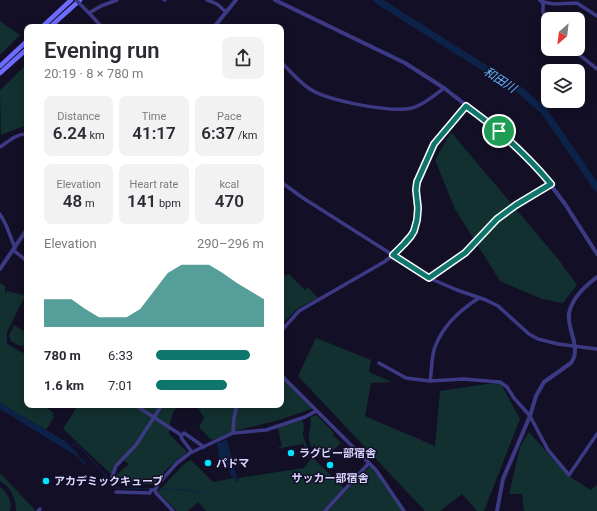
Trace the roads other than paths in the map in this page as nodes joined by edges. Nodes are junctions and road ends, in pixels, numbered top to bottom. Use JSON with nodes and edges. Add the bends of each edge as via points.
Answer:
{"nodes":[{"id":1,"x":71,"y":0,"type":"edge"},
{"id":2,"x":76,"y":0,"type":"edge"},
{"id":3,"x":80,"y":0,"type":"edge"},
{"id":4,"x":117,"y":0,"type":"edge"},
{"id":5,"x":207,"y":0,"type":"edge"},
{"id":6,"x":236,"y":0,"type":"edge"},
{"id":7,"x":274,"y":0,"type":"edge"},
{"id":8,"x":541,"y":1,"type":"edge"},
{"id":9,"x":226,"y":12,"type":"junction"},
{"id":10,"x":543,"y":12,"type":"edge"},
{"id":11,"x":89,"y":13,"type":"junction"},
{"id":12,"x":597,"y":16,"type":"edge"},
{"id":13,"x":45,"y":24,"type":"edge"},
{"id":14,"x":53,"y":24,"type":"edge"},
{"id":15,"x":98,"y":24,"type":"edge"},
{"id":16,"x":216,"y":24,"type":"edge"},
{"id":17,"x":24,"y":44,"type":"edge"},
{"id":18,"x":24,"y":51,"type":"edge"},
{"id":19,"x":581,"y":56,"type":"edge"},
{"id":20,"x":284,"y":65,"type":"edge"},
{"id":21,"x":0,"y":66,"type":"edge"},
{"id":22,"x":597,"y":68,"type":"edge"},
{"id":23,"x":0,"y":73,"type":"edge"},
{"id":24,"x":444,"y":88,"type":"junction"},
{"id":25,"x":466,"y":106,"type":"junction"},
{"id":26,"x":24,"y":134,"type":"edge"},
{"id":27,"x":0,"y":146,"type":"edge"},
{"id":28,"x":284,"y":184,"type":"edge"},
{"id":29,"x":551,"y":184,"type":"junction"},
{"id":30,"x":0,"y":214,"type":"edge"},
{"id":31,"x":24,"y":234,"type":"edge"},
{"id":32,"x":14,"y":249,"type":"junction"},
{"id":33,"x":597,"y":254,"type":"edge"},
{"id":34,"x":393,"y":255,"type":"junction"},
{"id":35,"x":24,"y":258,"type":"edge"},
{"id":36,"x":0,"y":269,"type":"edge"},
{"id":37,"x":597,"y":277,"type":"edge"},
{"id":38,"x":429,"y":278,"type":"junction"},
{"id":39,"x":478,"y":298,"type":"junction"},
{"id":40,"x":284,"y":328,"type":"edge"},
{"id":41,"x":575,"y":345,"type":"junction"},
{"id":42,"x":597,"y":349,"type":"edge"},
{"id":43,"x":379,"y":363,"type":"dead end"},
{"id":44,"x":284,"y":378,"type":"edge"},
{"id":45,"x":430,"y":381,"type":"junction"},
{"id":46,"x":140,"y":408,"type":"edge"},
{"id":47,"x":160,"y":408,"type":"edge"},
{"id":48,"x":237,"y":408,"type":"edge"},
{"id":49,"x":316,"y":411,"type":"junction"},
{"id":50,"x":530,"y":416,"type":"junction"},
{"id":51,"x":154,"y":417,"type":"junction"},
{"id":52,"x":233,"y":433,"type":"junction"},
{"id":53,"x":597,"y":434,"type":"edge"},
{"id":54,"x":182,"y":435,"type":"junction"},
{"id":55,"x":204,"y":447,"type":"junction"},
{"id":56,"x":192,"y":452,"type":"junction"},
{"id":57,"x":369,"y":463,"type":"junction"},
{"id":58,"x":112,"y":477,"type":"dead end"},
{"id":59,"x":155,"y":490,"type":"junction"},
{"id":60,"x":116,"y":492,"type":"dead end"},
{"id":61,"x":173,"y":511,"type":"edge"},
{"id":62,"x":325,"y":511,"type":"edge"},
{"id":63,"x":404,"y":511,"type":"edge"},
{"id":64,"x":497,"y":511,"type":"edge"}],
"edges":[{"from":1,"to":13,"type":"main road"},
{"from":2,"to":11,"type":"street","bridge":true},
{"from":3,"to":14,"type":"main road"},
{"from":4,"to":11,"type":"street"},
{"from":5,"to":9,"type":"street"},
{"from":6,"to":9,"type":"street"},
{"from":7,"to":24,"type":"street","via":[[405,63]]},
{"from":8,"to":10,"type":"street"},
{"from":8,"to":12,"type":"street","via":[[554,4],[577,3]]},
{"from":9,"to":16,"type":"street"},
{"from":11,"to":15,"type":"street"},
{"from":17,"to":21,"type":"main road"},
{"from":18,"to":23,"type":"main road"},
{"from":19,"to":22,"type":"street"},
{"from":20,"to":24,"type":"street","via":[[310,89],[323,96],[389,109],[414,107]]},
{"from":24,"to":25,"type":"street"},
{"from":25,"to":29,"type":"street","via":[[512,142]]},
{"from":25,"to":34,"type":"street","via":[[434,144],[417,182],[418,208],[414,231]]},
{"from":26,"to":27,"type":"street"},
{"from":28,"to":34,"type":"street"},
{"from":29,"to":33,"type":"street"},
{"from":29,"to":38,"type":"street","via":[[497,219],[465,253]]},
{"from":30,"to":32,"type":"street"},
{"from":31,"to":32,"type":"street"},
{"from":32,"to":35,"type":"street"},
{"from":32,"to":36,"type":"street"},
{"from":34,"to":38,"type":"street"},
{"from":34,"to":40,"type":"street","via":[[299,311]]},
{"from":37,"to":41,"type":"street","via":[[574,300],[571,307],[569,316]]},
{"from":38,"to":39,"type":"street"},
{"from":39,"to":41,"type":"street","via":[[498,306],[538,339]]},
{"from":39,"to":45,"type":"street","via":[[456,315],[443,331],[435,348]]},
{"from":41,"to":42,"type":"street"},
{"from":41,"to":50,"type":"street","via":[[575,356],[571,363],[549,377],[540,388]]},
{"from":43,"to":45,"type":"street","via":[[406,378]]},
{"from":44,"to":49,"type":"street"},
{"from":45,"to":50,"type":"street","via":[[500,382]]},
{"from":46,"to":51,"type":"street"},
{"from":47,"to":51,"type":"street"},
{"from":48,"to":52,"type":"street"},
{"from":49,"to":52,"type":"street","via":[[305,418],[266,430]]},
{"from":49,"to":57,"type":"street"},
{"from":50,"to":53,"type":"street","via":[[548,450],[569,475]]},
{"from":50,"to":64,"type":"street","via":[[503,479]]},
{"from":51,"to":54,"type":"street"},
{"from":51,"to":58,"type":"street","via":[[136,444],[116,466]]},
{"from":52,"to":55,"type":"street"},
{"from":54,"to":55,"type":"street","via":[[186,433]]},
{"from":54,"to":56,"type":"street","via":[[182,439]]},
{"from":55,"to":56,"type":"street"},
{"from":56,"to":59,"type":"street","via":[[177,463]]},
{"from":57,"to":62,"type":"street"},
{"from":57,"to":63,"type":"street"},
{"from":59,"to":60,"type":"street","via":[[151,490],[150,493]]},
{"from":59,"to":61,"type":"street"}]}
